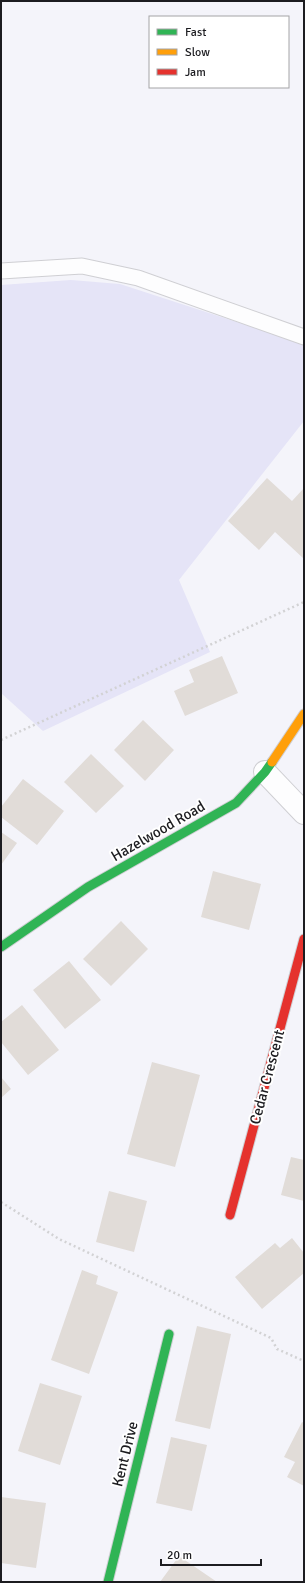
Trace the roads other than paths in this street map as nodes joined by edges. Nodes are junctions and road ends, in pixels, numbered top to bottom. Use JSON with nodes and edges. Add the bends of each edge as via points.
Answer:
{"nodes":[{"id":1,"x":1,"y":271,"type":"edge"},
{"id":2,"x":304,"y":337,"type":"edge"},
{"id":3,"x":304,"y":714,"type":"edge"},
{"id":4,"x":265,"y":772,"type":"junction"},
{"id":5,"x":304,"y":813,"type":"edge"},
{"id":6,"x":304,"y":939,"type":"edge"},
{"id":7,"x":1,"y":947,"type":"edge"},
{"id":8,"x":230,"y":1215,"type":"dead end"},
{"id":9,"x":169,"y":1334,"type":"dead end"},
{"id":10,"x":108,"y":1582,"type":"edge"}],
"edges":[{"from":1,"to":2,"type":"lane","via":[[82,266],[138,278]]},
{"from":3,"to":4,"type":"street","name":"Hazelwood Road"},
{"from":4,"to":5,"type":"street"},
{"from":4,"to":7,"type":"street","name":"Hazelwood Road","via":[[236,803],[88,887]]},
{"from":6,"to":8,"type":"street","name":"Cedar Crescent"},
{"from":9,"to":10,"type":"street","name":"Kent Drive"}]}
